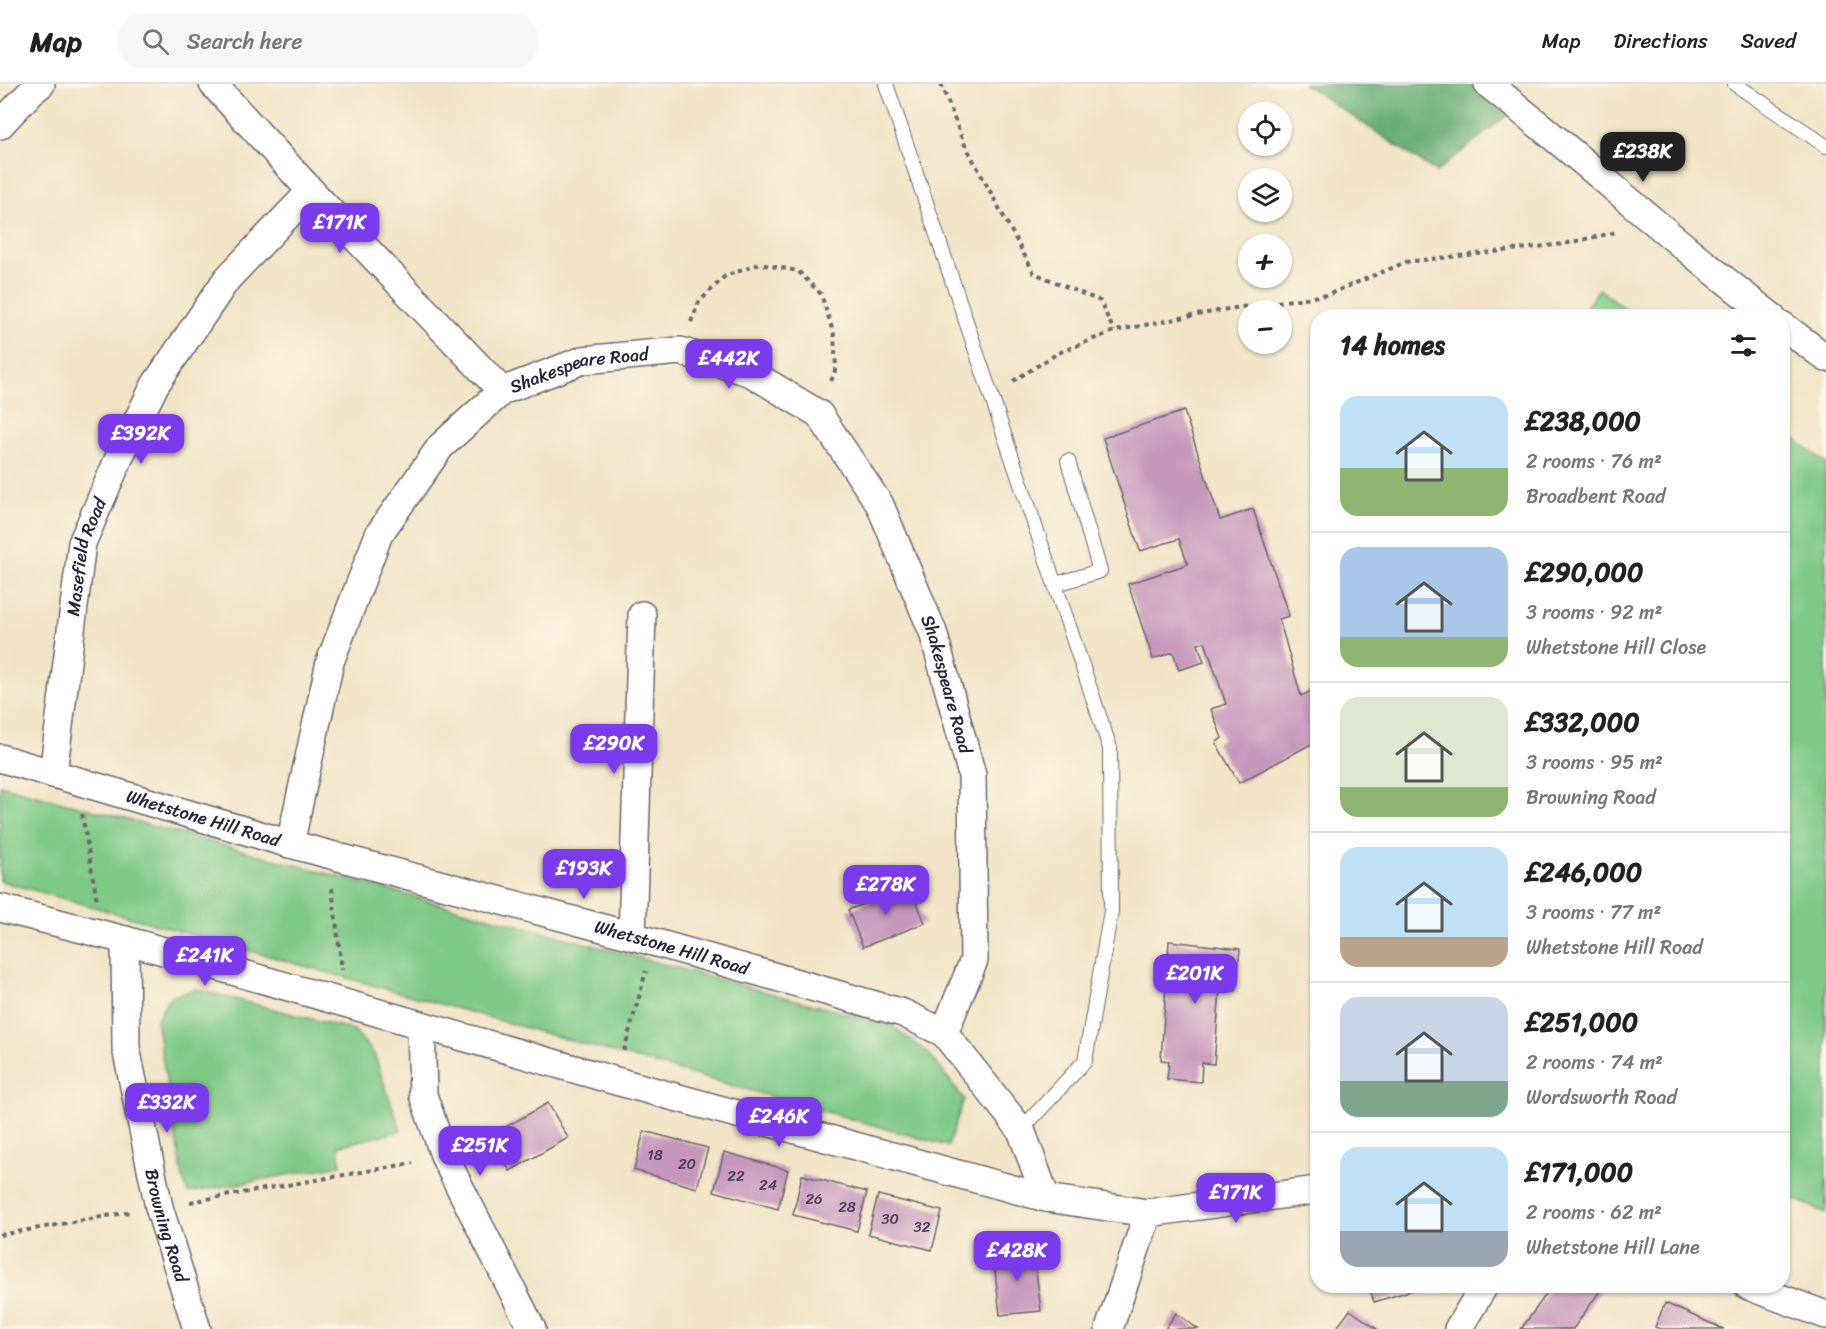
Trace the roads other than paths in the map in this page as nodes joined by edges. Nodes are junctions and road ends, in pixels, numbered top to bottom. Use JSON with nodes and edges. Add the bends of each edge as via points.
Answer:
{"nodes":[{"id":1,"x":41,"y":84,"type":"edge"},
{"id":2,"x":213,"y":84,"type":"edge"},
{"id":3,"x":886,"y":84,"type":"edge"},
{"id":4,"x":1488,"y":84,"type":"edge"},
{"id":5,"x":1735,"y":84,"type":"edge"},
{"id":6,"x":0,"y":125,"type":"edge"},
{"id":7,"x":1826,"y":146,"type":"edge"},
{"id":8,"x":311,"y":190,"type":"junction"},
{"id":9,"x":1762,"y":309,"type":"edge"},
{"id":10,"x":1790,"y":331,"type":"edge"},
{"id":11,"x":1826,"y":358,"type":"edge"},
{"id":12,"x":502,"y":391,"type":"junction"},
{"id":13,"x":1068,"y":461,"type":"dead end"},
{"id":14,"x":1056,"y":584,"type":"junction"},
{"id":15,"x":642,"y":615,"type":"dead end"},
{"id":16,"x":0,"y":758,"type":"edge"},
{"id":17,"x":53,"y":774,"type":"junction"},
{"id":18,"x":290,"y":844,"type":"junction"},
{"id":19,"x":0,"y":908,"type":"edge"},
{"id":20,"x":632,"y":936,"type":"junction"},
{"id":21,"x":125,"y":940,"type":"junction"},
{"id":22,"x":421,"y":1025,"type":"junction"},
{"id":23,"x":944,"y":1033,"type":"junction"},
{"id":24,"x":1021,"y":1130,"type":"junction"},
{"id":25,"x":1310,"y":1191,"type":"edge"},
{"id":26,"x":1046,"y":1198,"type":"junction"},
{"id":27,"x":1148,"y":1213,"type":"junction"},
{"id":28,"x":1480,"y":1293,"type":"edge"},
{"id":29,"x":1767,"y":1293,"type":"edge"},
{"id":30,"x":1826,"y":1315,"type":"edge"},
{"id":31,"x":197,"y":1329,"type":"edge"},
{"id":32,"x":532,"y":1329,"type":"edge"},
{"id":33,"x":1109,"y":1329,"type":"edge"},
{"id":34,"x":1458,"y":1329,"type":"edge"}],
"edges":[{"from":1,"to":6,"type":"street"},
{"from":2,"to":8,"type":"street"},
{"from":3,"to":14,"type":"lane"},
{"from":4,"to":9,"type":"street"},
{"from":5,"to":7,"type":"lane"},
{"from":8,"to":12,"type":"street"},
{"from":8,"to":17,"type":"street","name":"Masefield Road","via":[[226,279],[155,385],[119,458],[82,543]]},
{"from":10,"to":11,"type":"street"},
{"from":12,"to":18,"type":"street","name":"Shakespeare Road","via":[[441,447],[379,534],[330,662]]},
{"from":12,"to":23,"type":"street","name":"Shakespeare Road","via":[[583,360],[680,351],[750,373],[819,414],[880,505],[933,633],[972,775],[974,960]]},
{"from":13,"to":14,"type":"lane","via":[[1100,571]]},
{"from":14,"to":24,"type":"lane","via":[[1110,748],[1111,911],[1085,1061]]},
{"from":15,"to":20,"type":"street"},
{"from":16,"to":17,"type":"street","name":"Whetstone Hill Road"},
{"from":17,"to":18,"type":"street","name":"Whetstone Hill Road"},
{"from":18,"to":20,"type":"street","name":"Whetstone Hill Road"},
{"from":19,"to":21,"type":"street"},
{"from":20,"to":23,"type":"street","name":"Whetstone Hill Road","via":[[903,1013]]},
{"from":21,"to":22,"type":"street"},
{"from":21,"to":31,"type":"street","name":"Browning Road","via":[[126,1048],[159,1207]]},
{"from":22,"to":26,"type":"street"},
{"from":22,"to":32,"type":"street","via":[[423,1095],[445,1158]]},
{"from":23,"to":24,"type":"street","name":"Whetstone Hill Road"},
{"from":24,"to":26,"type":"street","name":"Whetstone Hill Road"},
{"from":25,"to":27,"type":"street"},
{"from":26,"to":27,"type":"street"},
{"from":27,"to":33,"type":"street"},
{"from":28,"to":34,"type":"street"},
{"from":29,"to":30,"type":"street"}]}
